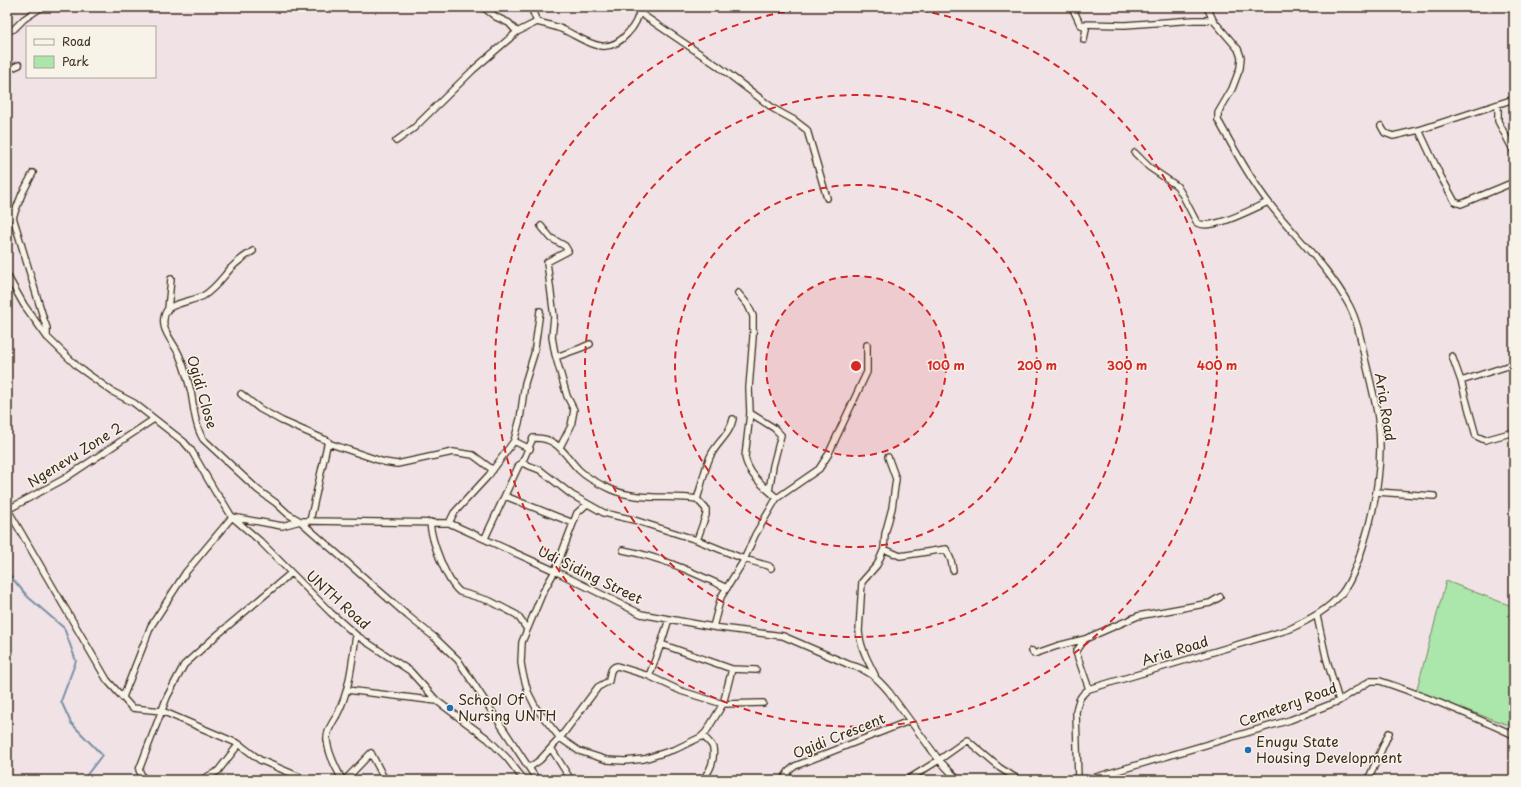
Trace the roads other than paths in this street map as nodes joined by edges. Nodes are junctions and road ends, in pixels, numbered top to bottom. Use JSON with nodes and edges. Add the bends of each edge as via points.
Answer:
{"nodes":[{"id":1,"x":42,"y":7,"type":"edge"},
{"id":2,"x":483,"y":7,"type":"edge"},
{"id":3,"x":531,"y":7,"type":"edge"},
{"id":4,"x":1072,"y":7,"type":"edge"},
{"id":5,"x":1207,"y":7,"type":"edge"},
{"id":6,"x":640,"y":10,"type":"edge"},
{"id":7,"x":1213,"y":20,"type":"junction"},
{"id":8,"x":537,"y":22,"type":"junction"},
{"id":9,"x":1080,"y":24,"type":"junction"},
{"id":10,"x":7,"y":31,"type":"edge"},
{"id":11,"x":517,"y":32,"type":"junction"},
{"id":12,"x":1084,"y":40,"type":"dead end"},
{"id":13,"x":19,"y":65,"type":"dead end"},
{"id":14,"x":7,"y":70,"type":"edge"},
{"id":15,"x":1514,"y":99,"type":"edge"},
{"id":16,"x":1498,"y":105,"type":"junction"},
{"id":17,"x":1381,"y":126,"type":"dead end"},
{"id":18,"x":1419,"y":130,"type":"junction"},
{"id":19,"x":396,"y":141,"type":"dead end"},
{"id":20,"x":1514,"y":152,"type":"edge"},
{"id":21,"x":1135,"y":153,"type":"dead end"},
{"id":22,"x":33,"y":173,"type":"dead end"},
{"id":23,"x":1514,"y":182,"type":"edge"},
{"id":24,"x":827,"y":198,"type":"dead end"},
{"id":25,"x":1268,"y":202,"type":"junction"},
{"id":26,"x":7,"y":204,"type":"edge"},
{"id":27,"x":13,"y":217,"type":"junction"},
{"id":28,"x":541,"y":226,"type":"dead end"},
{"id":29,"x":253,"y":251,"type":"dead end"},
{"id":30,"x":7,"y":275,"type":"edge"},
{"id":31,"x":171,"y":280,"type":"dead end"},
{"id":32,"x":738,"y":293,"type":"dead end"},
{"id":33,"x":168,"y":309,"type":"junction"},
{"id":34,"x":540,"y":311,"type":"dead end"},
{"id":35,"x":47,"y":337,"type":"junction"},
{"id":36,"x":590,"y":344,"type":"dead end"},
{"id":37,"x":867,"y":345,"type":"dead end"},
{"id":38,"x":1452,"y":356,"type":"dead end"},
{"id":39,"x":556,"y":357,"type":"junction"},
{"id":40,"x":1514,"y":364,"type":"edge"},
{"id":41,"x":1461,"y":381,"type":"junction"},
{"id":42,"x":241,"y":394,"type":"dead end"},
{"id":43,"x":750,"y":413,"type":"junction"},
{"id":44,"x":154,"y":419,"type":"junction"},
{"id":45,"x":733,"y":419,"type":"dead end"},
{"id":46,"x":1514,"y":432,"type":"edge"},
{"id":47,"x":514,"y":442,"type":"junction"},
{"id":48,"x":328,"y":444,"type":"junction"},
{"id":49,"x":560,"y":447,"type":"junction"},
{"id":50,"x":530,"y":449,"type":"junction"},
{"id":51,"x":888,"y":457,"type":"dead end"},
{"id":52,"x":522,"y":463,"type":"junction"},
{"id":53,"x":493,"y":470,"type":"junction"},
{"id":54,"x":769,"y":491,"type":"junction"},
{"id":55,"x":1377,"y":492,"type":"junction"},
{"id":56,"x":505,"y":496,"type":"junction"},
{"id":57,"x":1434,"y":496,"type":"dead end"},
{"id":58,"x":777,"y":498,"type":"junction"},
{"id":59,"x":697,"y":499,"type":"junction"},
{"id":60,"x":587,"y":504,"type":"junction"},
{"id":61,"x":7,"y":510,"type":"edge"},
{"id":62,"x":232,"y":517,"type":"junction"},
{"id":63,"x":300,"y":521,"type":"junction"},
{"id":64,"x":310,"y":521,"type":"junction"},
{"id":65,"x":430,"y":522,"type":"junction"},
{"id":66,"x":450,"y":523,"type":"junction"},
{"id":67,"x":573,"y":523,"type":"junction"},
{"id":68,"x":485,"y":538,"type":"junction"},
{"id":69,"x":697,"y":540,"type":"junction"},
{"id":70,"x":884,"y":549,"type":"junction"},
{"id":71,"x":623,"y":550,"type":"dead end"},
{"id":72,"x":744,"y":559,"type":"junction"},
{"id":73,"x":771,"y":568,"type":"dead end"},
{"id":74,"x":953,"y":570,"type":"dead end"},
{"id":75,"x":555,"y":571,"type":"junction"},
{"id":76,"x":291,"y":573,"type":"junction"},
{"id":77,"x":727,"y":588,"type":"junction"},
{"id":78,"x":1220,"y":597,"type":"dead end"},
{"id":79,"x":1317,"y":616,"type":"junction"},
{"id":80,"x":669,"y":619,"type":"junction"},
{"id":81,"x":713,"y":627,"type":"junction"},
{"id":82,"x":527,"y":628,"type":"junction"},
{"id":83,"x":356,"y":634,"type":"junction"},
{"id":84,"x":1084,"y":639,"type":"junction"},
{"id":85,"x":661,"y":644,"type":"junction"},
{"id":86,"x":1032,"y":651,"type":"dead end"},
{"id":87,"x":732,"y":669,"type":"junction"},
{"id":88,"x":756,"y":670,"type":"dead end"},
{"id":89,"x":649,"y":676,"type":"junction"},
{"id":90,"x":876,"y":678,"type":"junction"},
{"id":91,"x":1089,"y":689,"type":"junction"},
{"id":92,"x":347,"y":690,"type":"junction"},
{"id":93,"x":123,"y":697,"type":"junction"},
{"id":94,"x":437,"y":701,"type":"junction"},
{"id":95,"x":1339,"y":701,"type":"junction"},
{"id":96,"x":763,"y":703,"type":"dead end"},
{"id":97,"x":723,"y":704,"type":"junction"},
{"id":98,"x":162,"y":712,"type":"junction"},
{"id":99,"x":909,"y":721,"type":"junction"},
{"id":100,"x":1389,"y":733,"type":"dead end"},
{"id":101,"x":1514,"y":735,"type":"edge"},
{"id":102,"x":703,"y":736,"type":"junction"},
{"id":103,"x":560,"y":738,"type":"junction"},
{"id":104,"x":238,"y":744,"type":"junction"},
{"id":105,"x":551,"y":748,"type":"junction"},
{"id":106,"x":938,"y":760,"type":"junction"},
{"id":107,"x":530,"y":767,"type":"junction"},
{"id":108,"x":148,"y":780,"type":"edge"},
{"id":109,"x":201,"y":780,"type":"edge"},
{"id":110,"x":307,"y":780,"type":"edge"},
{"id":111,"x":342,"y":780,"type":"edge"},
{"id":112,"x":345,"y":780,"type":"edge"},
{"id":113,"x":385,"y":780,"type":"edge"},
{"id":114,"x":524,"y":780,"type":"edge"},
{"id":115,"x":537,"y":780,"type":"edge"},
{"id":116,"x":571,"y":780,"type":"edge"},
{"id":117,"x":701,"y":780,"type":"edge"},
{"id":118,"x":783,"y":780,"type":"edge"},
{"id":119,"x":907,"y":780,"type":"edge"},
{"id":120,"x":958,"y":780,"type":"edge"},
{"id":121,"x":1019,"y":780,"type":"edge"},
{"id":122,"x":1078,"y":780,"type":"edge"},
{"id":123,"x":1086,"y":780,"type":"edge"},
{"id":124,"x":1368,"y":780,"type":"edge"}],
"edges":[{"from":1,"to":10,"type":"street","via":[[14,29]]},
{"from":2,"to":11,"type":"street","via":[[496,18],[509,23]]},
{"from":3,"to":8,"type":"street"},
{"from":4,"to":9,"type":"street"},
{"from":5,"to":7,"type":"street","name":"Aria Road"},
{"from":6,"to":8,"type":"street","via":[[633,28],[614,45],[607,47],[593,45],[564,30]]},
{"from":6,"to":24,"type":"street","via":[[807,130]]},
{"from":7,"to":9,"type":"street","via":[[1125,25]]},
{"from":7,"to":25,"type":"street","name":"Aria Road","via":[[1238,49],[1241,57],[1240,68],[1229,96],[1218,113],[1218,120]]},
{"from":8,"to":11,"type":"street"},
{"from":9,"to":12,"type":"street","via":[[1086,29]]},
{"from":11,"to":19,"type":"street","via":[[473,70],[414,128]]},
{"from":13,"to":14,"type":"street"},
{"from":15,"to":16,"type":"street"},
{"from":16,"to":18,"type":"street"},
{"from":16,"to":20,"type":"street","via":[[1498,121]]},
{"from":17,"to":18,"type":"street","via":[[1385,133],[1393,136]]},
{"from":18,"to":23,"type":"street","via":[[1455,202],[1461,204]]},
{"from":21,"to":25,"type":"street","via":[[1149,167],[1177,186],[1197,223],[1201,225],[1210,225],[1234,217]]},
{"from":22,"to":27,"type":"street"},
{"from":25,"to":55,"type":"street","name":"Aria Road","via":[[1327,271],[1353,314],[1378,419],[1380,450]]},
{"from":26,"to":27,"type":"street"},
{"from":27,"to":35,"type":"street","via":[[47,328]]},
{"from":28,"to":39,"type":"street","via":[[551,238],[565,246],[568,251],[547,262],[554,318],[552,337]]},
{"from":29,"to":33,"type":"street","via":[[236,263],[210,291],[197,299]]},
{"from":30,"to":35,"type":"street","name":"UNTH Road"},
{"from":31,"to":33,"type":"street","name":"Ogidi Close"},
{"from":32,"to":43,"type":"street","via":[[753,316]]},
{"from":33,"to":63,"type":"street","name":"Ogidi Close","via":[[164,325],[167,336],[180,357],[203,439],[244,478]]},
{"from":34,"to":47,"type":"street","via":[[534,354],[525,383]]},
{"from":35,"to":44,"type":"street","name":"UNTH Road","via":[[78,367]]},
{"from":36,"to":39,"type":"street"},
{"from":37,"to":58,"type":"street","via":[[867,372],[823,464],[814,474]]},
{"from":38,"to":41,"type":"street"},
{"from":39,"to":49,"type":"street","via":[[567,396],[574,410],[571,426]]},
{"from":40,"to":41,"type":"street"},
{"from":41,"to":46,"type":"street","via":[[1476,436],[1485,440]]},
{"from":42,"to":48,"type":"street","via":[[260,409],[326,440]]},
{"from":43,"to":54,"type":"street","via":[[746,464]]},
{"from":43,"to":54,"type":"street","via":[[781,435]]},
{"from":44,"to":61,"type":"street","name":"Ngenevu Zone 2","via":[[64,478]]},
{"from":44,"to":62,"type":"street","name":"UNTH Road","via":[[191,450]]},
{"from":45,"to":59,"type":"street","via":[[727,434],[711,455]]},
{"from":47,"to":50,"type":"street"},
{"from":47,"to":53,"type":"street"},
{"from":48,"to":53,"type":"street","via":[[397,464],[453,452],[472,456]]},
{"from":48,"to":64,"type":"street"},
{"from":49,"to":50,"type":"street","via":[[534,438]]},
{"from":49,"to":59,"type":"street","via":[[580,471],[611,490],[640,496]]},
{"from":50,"to":52,"type":"street"},
{"from":51,"to":70,"type":"street","via":[[896,479]]},
{"from":52,"to":56,"type":"street"},
{"from":52,"to":60,"type":"street","via":[[540,470]]},
{"from":53,"to":66,"type":"street","via":[[454,513]]},
{"from":54,"to":58,"type":"street"},
{"from":55,"to":57,"type":"street"},
{"from":55,"to":79,"type":"street","name":"Aria Road","via":[[1370,526],[1345,588],[1328,608]]},
{"from":56,"to":67,"type":"street"},
{"from":56,"to":68,"type":"street"},
{"from":58,"to":72,"type":"street"},
{"from":59,"to":69,"type":"street","via":[[706,509],[706,516]]},
{"from":60,"to":67,"type":"street","via":[[577,513]]},
{"from":60,"to":69,"type":"street","via":[[604,513]]},
{"from":61,"to":93,"type":"street","via":[[107,680]]},
{"from":62,"to":63,"type":"street","name":"Udi Siding Street","via":[[282,526]]},
{"from":62,"to":76,"type":"street","name":"UNTH Road"},
{"from":62,"to":93,"type":"street","via":[[186,572],[151,626]]},
{"from":63,"to":64,"type":"street","name":"Udi Siding Street"},
{"from":63,"to":107,"type":"street","name":"Ogidi Close","via":[[458,660]]},
{"from":64,"to":65,"type":"street","name":"Udi Siding Street"},
{"from":65,"to":66,"type":"street","name":"Udi Siding Street"},
{"from":65,"to":82,"type":"street","via":[[444,568],[456,589],[516,615]]},
{"from":66,"to":68,"type":"street","name":"Udi Siding Street"},
{"from":67,"to":75,"type":"street"},
{"from":68,"to":75,"type":"street","name":"Udi Siding Street"},
{"from":69,"to":72,"type":"street"},
{"from":70,"to":74,"type":"street","via":[[900,556],[946,549],[952,560]]},
{"from":70,"to":90,"type":"street","via":[[877,565],[862,582],[860,639]]},
{"from":71,"to":77,"type":"street","via":[[647,554]]},
{"from":72,"to":73,"type":"street"},
{"from":72,"to":77,"type":"street"},
{"from":75,"to":80,"type":"street","name":"Udi Siding Street","via":[[641,614]]},
{"from":75,"to":82,"type":"street"},
{"from":76,"to":83,"type":"street","name":"UNTH Road"},
{"from":76,"to":98,"type":"street","via":[[184,665]]},
{"from":77,"to":81,"type":"street"},
{"from":78,"to":84,"type":"street","via":[[1210,602],[1138,616]]},
{"from":79,"to":91,"type":"street","name":"Aria Road","via":[[1290,629]]},
{"from":79,"to":95,"type":"street"},
{"from":80,"to":81,"type":"street","name":"Udi Siding Street"},
{"from":80,"to":85,"type":"street"},
{"from":81,"to":90,"type":"street","name":"Udi Siding Street","via":[[783,636],[860,668]]},
{"from":82,"to":103,"type":"street","via":[[522,642],[522,674],[536,708]]},
{"from":83,"to":92,"type":"street"},
{"from":83,"to":94,"type":"street","name":"UNTH Road","via":[[410,671]]},
{"from":84,"to":86,"type":"street","via":[[1034,654]]},
{"from":84,"to":91,"type":"street","via":[[1076,652]]},
{"from":85,"to":87,"type":"street"},
{"from":85,"to":89,"type":"street"},
{"from":87,"to":88,"type":"street"},
{"from":87,"to":97,"type":"street"},
{"from":89,"to":97,"type":"street","via":[[681,691]]},
{"from":89,"to":103,"type":"street","via":[[614,666],[609,681],[598,687]]},
{"from":90,"to":99,"type":"street","name":"Udi Siding Street"},
{"from":91,"to":122,"type":"street","via":[[1081,696],[1076,712]]},
{"from":92,"to":94,"type":"street"},
{"from":92,"to":111,"type":"street","via":[[326,739]]},
{"from":93,"to":98,"type":"street","via":[[132,708]]},
{"from":94,"to":114,"type":"street","name":"UNTH Road","via":[[488,739]]},
{"from":95,"to":101,"type":"street","name":"Cemetery Road","via":[[1370,681],[1380,681],[1469,714]]},
{"from":95,"to":123,"type":"street","name":"Cemetery Road","via":[[1290,720]]},
{"from":96,"to":97,"type":"street"},
{"from":97,"to":102,"type":"street"},
{"from":98,"to":104,"type":"street"},
{"from":98,"to":108,"type":"street","via":[[138,770]]},
{"from":99,"to":106,"type":"street","name":"Udi Siding Street"},
{"from":99,"to":118,"type":"street","name":"Ogidi Crescent","via":[[795,766]]},
{"from":100,"to":124,"type":"street"},
{"from":102,"to":103,"type":"street","via":[[664,754],[625,761],[593,757]]},
{"from":102,"to":117,"type":"street","via":[[713,748],[709,772]]},
{"from":103,"to":105,"type":"street"},
{"from":104,"to":109,"type":"street","via":[[218,771]]},
{"from":104,"to":110,"type":"street","via":[[260,760]]},
{"from":105,"to":107,"type":"street"},
{"from":105,"to":116,"type":"street"},
{"from":106,"to":119,"type":"street"},
{"from":106,"to":120,"type":"street","name":"Udi Siding Street"},
{"from":106,"to":121,"type":"street","via":[[967,740],[1000,768]]},
{"from":107,"to":115,"type":"street","name":"Ogidi Close"},
{"from":112,"to":113,"type":"street","via":[[372,753]]}]}
